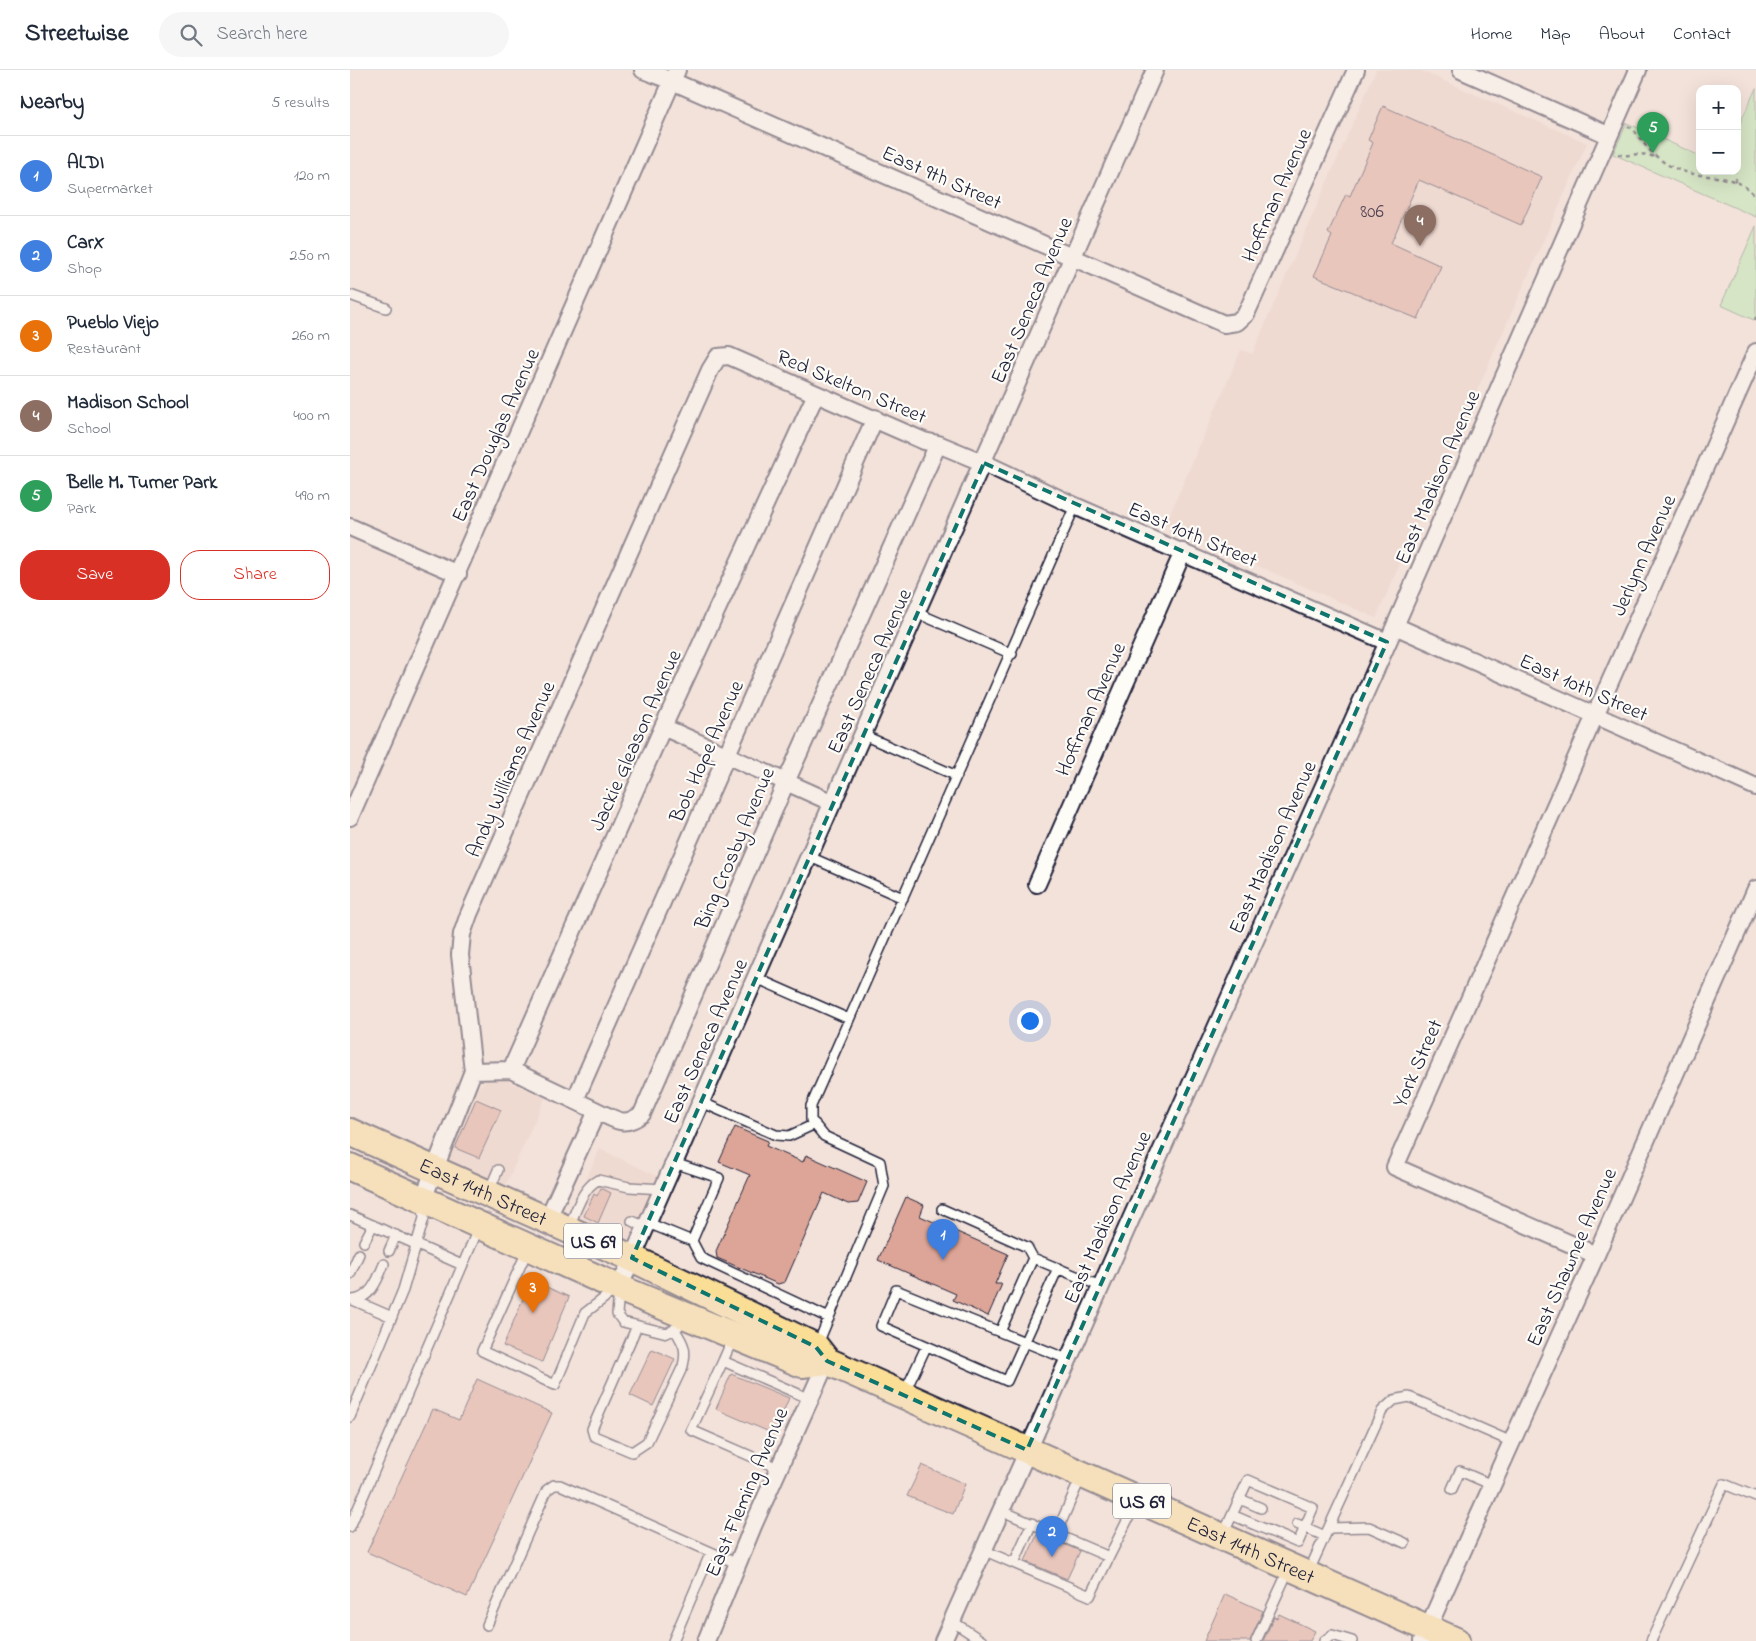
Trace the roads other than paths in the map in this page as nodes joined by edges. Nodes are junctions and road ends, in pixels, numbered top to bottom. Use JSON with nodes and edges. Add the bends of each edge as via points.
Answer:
{"nodes":[{"id":1,"x":643,"y":70,"type":"edge"},
{"id":2,"x":1155,"y":70,"type":"edge"},
{"id":3,"x":1356,"y":70,"type":"edge"},
{"id":4,"x":1461,"y":70,"type":"edge"},
{"id":5,"x":1638,"y":70,"type":"edge"},
{"id":6,"x":675,"y":75,"type":"edge"},
{"id":7,"x":1609,"y":134,"type":"junction"},
{"id":8,"x":1072,"y":257,"type":"junction"},
{"id":9,"x":350,"y":296,"type":"edge"},
{"id":10,"x":386,"y":308,"type":"dead end"},
{"id":11,"x":1224,"y":324,"type":"joint"},
{"id":12,"x":1756,"y":352,"type":"edge"},
{"id":13,"x":710,"y":370,"type":"joint"},
{"id":14,"x":816,"y":394,"type":"junction"},
{"id":15,"x":874,"y":418,"type":"junction"},
{"id":16,"x":938,"y":444,"type":"junction"},
{"id":17,"x":984,"y":463,"type":"junction"},
{"id":18,"x":1075,"y":506,"type":"junction"},
{"id":19,"x":350,"y":527,"type":"edge"},
{"id":20,"x":1183,"y":552,"type":"junction"},
{"id":21,"x":458,"y":574,"type":"junction"},
{"id":22,"x":917,"y":613,"type":"junction"},
{"id":23,"x":1395,"y":626,"type":"junction"},
{"id":24,"x":1387,"y":642,"type":"junction"},
{"id":25,"x":1012,"y":654,"type":"junction"},
{"id":26,"x":1595,"y":715,"type":"junction"},
{"id":27,"x":663,"y":727,"type":"junction"},
{"id":28,"x":863,"y":735,"type":"junction"},
{"id":29,"x":727,"y":756,"type":"junction"},
{"id":30,"x":1567,"y":774,"type":"joint"},
{"id":31,"x":956,"y":776,"type":"junction"},
{"id":32,"x":786,"y":782,"type":"junction"},
{"id":33,"x":1756,"y":787,"type":"edge"},
{"id":34,"x":833,"y":803,"type":"junction"},
{"id":35,"x":350,"y":817,"type":"edge"},
{"id":36,"x":810,"y":857,"type":"junction"},
{"id":37,"x":1037,"y":884,"type":"dead end"},
{"id":38,"x":1756,"y":889,"type":"edge"},
{"id":39,"x":903,"y":898,"type":"junction"},
{"id":40,"x":756,"y":978,"type":"junction"},
{"id":41,"x":849,"y":1019,"type":"junction"},
{"id":42,"x":511,"y":1070,"type":"junction"},
{"id":43,"x":473,"y":1071,"type":"junction"},
{"id":44,"x":575,"y":1100,"type":"junction"},
{"id":45,"x":701,"y":1102,"type":"junction"},
{"id":46,"x":597,"y":1111,"type":"junction"},
{"id":47,"x":815,"y":1124,"type":"junction"},
{"id":48,"x":350,"y":1132,"type":"edge"},
{"id":49,"x":674,"y":1163,"type":"junction"},
{"id":50,"x":350,"y":1167,"type":"edge"},
{"id":51,"x":435,"y":1170,"type":"junction"},
{"id":52,"x":498,"y":1170,"type":"dead end"},
{"id":53,"x":637,"y":1188,"type":"junction"},
{"id":54,"x":662,"y":1189,"type":"junction"},
{"id":55,"x":488,"y":1193,"type":"junction"},
{"id":56,"x":633,"y":1197,"type":"dead end"},
{"id":57,"x":423,"y":1199,"type":"junction"},
{"id":58,"x":942,"y":1208,"type":"dead end"},
{"id":59,"x":350,"y":1215,"type":"edge"},
{"id":60,"x":642,"y":1224,"type":"junction"},
{"id":61,"x":373,"y":1225,"type":"junction"},
{"id":62,"x":480,"y":1225,"type":"junction"},
{"id":63,"x":558,"y":1225,"type":"junction"},
{"id":64,"x":396,"y":1236,"type":"junction"},
{"id":65,"x":692,"y":1241,"type":"junction"},
{"id":66,"x":364,"y":1242,"type":"dead end"},
{"id":67,"x":416,"y":1245,"type":"junction"},
{"id":68,"x":529,"y":1247,"type":"junction"},
{"id":69,"x":389,"y":1252,"type":"dead end"},
{"id":70,"x":359,"y":1254,"type":"dead end"},
{"id":71,"x":1596,"y":1255,"type":"junction"},
{"id":72,"x":632,"y":1258,"type":"junction"},
{"id":73,"x":1033,"y":1258,"type":"junction"},
{"id":74,"x":384,"y":1264,"type":"dead end"},
{"id":75,"x":462,"y":1266,"type":"junction"},
{"id":76,"x":1058,"y":1268,"type":"junction"},
{"id":77,"x":350,"y":1274,"type":"edge"},
{"id":78,"x":1100,"y":1286,"type":"junction"},
{"id":79,"x":619,"y":1288,"type":"junction"},
{"id":80,"x":352,"y":1300,"type":"edge"},
{"id":81,"x":392,"y":1317,"type":"junction"},
{"id":82,"x":829,"y":1318,"type":"junction"},
{"id":83,"x":680,"y":1322,"type":"junction"},
{"id":84,"x":637,"y":1326,"type":"junction"},
{"id":85,"x":1000,"y":1332,"type":"junction"},
{"id":86,"x":734,"y":1335,"type":"junction"},
{"id":87,"x":1024,"y":1342,"type":"junction"},
{"id":88,"x":926,"y":1346,"type":"junction"},
{"id":89,"x":822,"y":1354,"type":"junction"},
{"id":90,"x":1067,"y":1359,"type":"junction"},
{"id":91,"x":723,"y":1361,"type":"junction"},
{"id":92,"x":903,"y":1395,"type":"junction"},
{"id":93,"x":810,"y":1399,"type":"junction"},
{"id":94,"x":350,"y":1417,"type":"edge"},
{"id":95,"x":1512,"y":1442,"type":"junction"},
{"id":96,"x":1027,"y":1450,"type":"junction"},
{"id":97,"x":778,"y":1468,"type":"junction"},
{"id":98,"x":1082,"y":1474,"type":"junction"},
{"id":99,"x":1492,"y":1485,"type":"junction"},
{"id":100,"x":1452,"y":1489,"type":"dead end"},
{"id":101,"x":1756,"y":1497,"type":"edge"},
{"id":102,"x":1240,"y":1498,"type":"junction"},
{"id":103,"x":1138,"y":1499,"type":"junction"},
{"id":104,"x":1261,"y":1508,"type":"dead end"},
{"id":105,"x":1000,"y":1510,"type":"junction"},
{"id":106,"x":1032,"y":1523,"type":"junction"},
{"id":107,"x":1227,"y":1526,"type":"junction"},
{"id":108,"x":1301,"y":1526,"type":"junction"},
{"id":109,"x":350,"y":1527,"type":"edge"},
{"id":110,"x":1327,"y":1532,"type":"junction"},
{"id":111,"x":1056,"y":1534,"type":"junction"},
{"id":112,"x":1405,"y":1543,"type":"dead end"},
{"id":113,"x":983,"y":1550,"type":"junction"},
{"id":114,"x":712,"y":1552,"type":"junction"},
{"id":115,"x":1109,"y":1557,"type":"junction"},
{"id":116,"x":1014,"y":1563,"type":"junction"},
{"id":117,"x":738,"y":1564,"type":"junction"},
{"id":118,"x":1299,"y":1570,"type":"junction"},
{"id":119,"x":952,"y":1621,"type":"junction"},
{"id":120,"x":487,"y":1625,"type":"dead end"},
{"id":121,"x":1425,"y":1634,"type":"edge"},
{"id":122,"x":673,"y":1641,"type":"edge"},
{"id":123,"x":706,"y":1641,"type":"edge"},
{"id":124,"x":943,"y":1641,"type":"edge"},
{"id":125,"x":982,"y":1641,"type":"edge"},
{"id":126,"x":1256,"y":1641,"type":"edge"},
{"id":127,"x":1324,"y":1641,"type":"edge"},
{"id":128,"x":1352,"y":1641,"type":"edge"},
{"id":129,"x":1456,"y":1641,"type":"edge"},
{"id":130,"x":1652,"y":1641,"type":"edge"}],
"edges":[{"from":1,"to":6,"type":"street","name":"East 9th Street"},
{"from":2,"to":8,"type":"street","name":"East Seneca Avenue"},
{"from":3,"to":11,"type":"street","name":"Hoffman Avenue","via":[[1246,314],[1237,322]]},
{"from":4,"to":7,"type":"street"},
{"from":5,"to":7,"type":"street","name":"East Madison Avenue"},
{"from":6,"to":8,"type":"street","name":"East 9th Street"},
{"from":6,"to":21,"type":"street","name":"East Douglas Avenue"},
{"from":7,"to":23,"type":"street","name":"East Madison Avenue"},
{"from":8,"to":11,"type":"street","name":"East 9th Street"},
{"from":8,"to":17,"type":"street","name":"East Seneca Avenue"},
{"from":9,"to":10,"type":"lane"},
{"from":12,"to":26,"type":"street","name":"Jerlynn Avenue"},
{"from":13,"to":14,"type":"street","name":"Red Skelton Street","via":[[718,357],[729,356]]},
{"from":13,"to":43,"type":"street","name":"Andy Williams Avenue","via":[[462,934],[460,955]]},
{"from":14,"to":15,"type":"street","name":"Red Skelton Street"},
{"from":14,"to":27,"type":"street","name":"Jackie Gleason Avenue"},
{"from":15,"to":16,"type":"street","name":"Red Skelton Street"},
{"from":15,"to":29,"type":"street","name":"Bob Hope Avenue"},
{"from":16,"to":17,"type":"street","name":"Red Skelton Street"},
{"from":16,"to":32,"type":"street","name":"Bing Crosby Avenue"},
{"from":17,"to":18,"type":"street","name":"East 10th Street"},
{"from":17,"to":22,"type":"street","name":"East Seneca Avenue"},
{"from":18,"to":20,"type":"street","name":"East 10th Street"},
{"from":18,"to":25,"type":"lane"},
{"from":19,"to":21,"type":"street"},
{"from":20,"to":24,"type":"street","name":"East 10th Street"},
{"from":20,"to":37,"type":"street","name":"Hoffman Avenue"},
{"from":21,"to":35,"type":"street","name":"East Douglas Avenue"},
{"from":22,"to":25,"type":"lane"},
{"from":22,"to":28,"type":"street","name":"East Seneca Avenue"},
{"from":23,"to":24,"type":"street","name":"East Madison Avenue"},
{"from":23,"to":26,"type":"street","name":"East 10th Street"},
{"from":24,"to":78,"type":"street","name":"East Madison Avenue"},
{"from":25,"to":31,"type":"lane"},
{"from":26,"to":30,"type":"street","name":"Jerlynn Avenue"},
{"from":26,"to":33,"type":"street","name":"East 10th Street"},
{"from":27,"to":29,"type":"street"},
{"from":27,"to":42,"type":"street","name":"Jackie Gleason Avenue"},
{"from":28,"to":31,"type":"lane"},
{"from":28,"to":34,"type":"street","name":"East Seneca Avenue"},
{"from":29,"to":32,"type":"street"},
{"from":29,"to":44,"type":"street","name":"Bob Hope Avenue"},
{"from":30,"to":71,"type":"street","name":"York Street","via":[[1395,1167]]},
{"from":31,"to":39,"type":"lane"},
{"from":32,"to":34,"type":"street"},
{"from":32,"to":46,"type":"street","name":"Bing Crosby Avenue","via":[[642,1114],[630,1123]]},
{"from":34,"to":36,"type":"street","name":"East Seneca Avenue"},
{"from":36,"to":39,"type":"lane"},
{"from":36,"to":40,"type":"street","name":"East Seneca Avenue"},
{"from":38,"to":71,"type":"street","name":"East Shawnee Avenue"},
{"from":39,"to":41,"type":"lane"},
{"from":40,"to":41,"type":"lane"},
{"from":40,"to":45,"type":"street","name":"East Seneca Avenue"},
{"from":41,"to":47,"type":"lane","via":[[811,1106],[811,1120]]},
{"from":42,"to":43,"type":"street"},
{"from":42,"to":44,"type":"street"},
{"from":43,"to":51,"type":"street","name":"Andy Williams Avenue"},
{"from":44,"to":46,"type":"street"},
{"from":45,"to":47,"type":"lane","via":[[776,1135],[789,1136]]},
{"from":45,"to":49,"type":"street","name":"East Seneca Avenue"},
{"from":46,"to":63,"type":"street"},
{"from":47,"to":82,"type":"lane","via":[[824,1136],[880,1162],[884,1186]]},
{"from":48,"to":51,"type":"main road","name":"East 14th Street","number":"US 69"},
{"from":49,"to":54,"type":"street","name":"East Seneca Avenue"},
{"from":49,"to":65,"type":"lane","via":[[719,1178]]},
{"from":50,"to":57,"type":"main road","name":"East 14th Street","number":"US 69"},
{"from":51,"to":55,"type":"main road","name":"East 14th Street","number":"US 69"},
{"from":51,"to":57,"type":"street","name":"Andy Williams Avenue"},
{"from":52,"to":55,"type":"lane"},
{"from":53,"to":54,"type":"lane"},
{"from":53,"to":56,"type":"lane"},
{"from":53,"to":63,"type":"lane","via":[[605,1180],[591,1183]]},
{"from":54,"to":60,"type":"street","name":"East Seneca Avenue"},
{"from":55,"to":63,"type":"main road","name":"East 14th Street","number":"US 69"},
{"from":57,"to":62,"type":"main road","name":"East 14th Street","number":"US 69"},
{"from":57,"to":67,"type":"lane","via":[[424,1218]]},
{"from":58,"to":73,"type":"lane","via":[[1027,1247]]},
{"from":59,"to":61,"type":"lane"},
{"from":60,"to":65,"type":"lane"},
{"from":60,"to":72,"type":"street","name":"East Seneca Avenue"},
{"from":61,"to":64,"type":"lane"},
{"from":61,"to":66,"type":"lane"},
{"from":62,"to":68,"type":"main road","name":"East 14th Street","number":"US 69"},
{"from":62,"to":75,"type":"lane"},
{"from":63,"to":72,"type":"main road","name":"East 14th Street","number":"US 69"},
{"from":64,"to":67,"type":"lane"},
{"from":64,"to":69,"type":"lane"},
{"from":65,"to":82,"type":"lane","via":[[701,1258]]},
{"from":67,"to":75,"type":"lane"},
{"from":67,"to":81,"type":"lane"},
{"from":68,"to":79,"type":"main road","name":"East 14th Street","number":"US 69"},
{"from":68,"to":79,"type":"lane","via":[[482,1351],[555,1385],[585,1313]]},
{"from":70,"to":77,"type":"lane"},
{"from":71,"to":95,"type":"street","name":"East Shawnee Avenue"},
{"from":72,"to":79,"type":"street","name":"East Seneca Avenue"},
{"from":72,"to":89,"type":"main road","name":"East 14th Street","number":"US 69"},
{"from":73,"to":76,"type":"lane"},
{"from":73,"to":85,"type":"lane"},
{"from":74,"to":80,"type":"lane","via":[[373,1288]]},
{"from":75,"to":109,"type":"lane"},
{"from":76,"to":78,"type":"lane"},
{"from":76,"to":87,"type":"lane"},
{"from":78,"to":90,"type":"street","name":"East Madison Avenue"},
{"from":79,"to":83,"type":"main road","name":"East 14th Street","number":"US 69"},
{"from":79,"to":84,"type":"lane","via":[[616,1314],[624,1322]]},
{"from":80,"to":81,"type":"lane"},
{"from":81,"to":94,"type":"lane"},
{"from":82,"to":89,"type":"lane"},
{"from":83,"to":84,"type":"lane","via":[[668,1334]]},
{"from":83,"to":84,"type":"lane","via":[[686,1353],[684,1366],[647,1442],[632,1452],[594,1436],[592,1429]]},
{"from":83,"to":86,"type":"main road","name":"East 14th Street","number":"US 69"},
{"from":85,"to":87,"type":"lane"},
{"from":85,"to":88,"type":"lane","via":[[896,1290],[881,1326]]},
{"from":86,"to":89,"type":"main road","name":"East 14th Street","number":"US 69","via":[[802,1364]]},
{"from":86,"to":91,"type":"lane"},
{"from":87,"to":88,"type":"lane","via":[[1007,1381]]},
{"from":87,"to":90,"type":"lane"},
{"from":88,"to":92,"type":"lane"},
{"from":89,"to":92,"type":"main road","name":"East 14th Street","number":"US 69"},
{"from":89,"to":93,"type":"street","name":"East Fleming Avenue"},
{"from":90,"to":96,"type":"street","name":"East Madison Avenue"},
{"from":91,"to":93,"type":"lane"},
{"from":91,"to":97,"type":"lane","via":[[691,1430]]},
{"from":92,"to":96,"type":"main road","name":"East 14th Street","number":"US 69"},
{"from":93,"to":97,"type":"street","name":"East Fleming Avenue"},
{"from":95,"to":99,"type":"street","name":"East Shawnee Avenue"},
{"from":95,"to":110,"type":"lane","via":[[1409,1397],[1394,1400],[1382,1412]]},
{"from":96,"to":98,"type":"main road","name":"East 14th Street","number":"US 69"},
{"from":96,"to":105,"type":"street","name":"East Madison Avenue"},
{"from":97,"to":117,"type":"street","name":"East Fleming Avenue"},
{"from":98,"to":103,"type":"main road","name":"East 14th Street","number":"US 69"},
{"from":98,"to":111,"type":"lane"},
{"from":99,"to":100,"type":"lane","via":[[1460,1471]]},
{"from":99,"to":121,"type":"street","name":"East Shawnee Avenue"},
{"from":101,"to":130,"type":"lane","via":[[1724,1484]]},
{"from":102,"to":104,"type":"lane"},
{"from":102,"to":107,"type":"lane"},
{"from":102,"to":108,"type":"lane","via":[[1248,1480],[1313,1508]]},
{"from":103,"to":107,"type":"main road","name":"East 14th Street","number":"US 69"},
{"from":103,"to":115,"type":"lane"},
{"from":105,"to":106,"type":"lane"},
{"from":105,"to":113,"type":"street","name":"East Madison Avenue"},
{"from":106,"to":111,"type":"lane"},
{"from":106,"to":116,"type":"lane"},
{"from":107,"to":108,"type":"lane","via":[[1298,1544]]},
{"from":107,"to":118,"type":"main road","name":"East 14th Street","number":"US 69"},
{"from":108,"to":110,"type":"lane"},
{"from":110,"to":112,"type":"lane","via":[[1369,1527]]},
{"from":110,"to":118,"type":"lane"},
{"from":111,"to":115,"type":"lane"},
{"from":113,"to":116,"type":"lane"},
{"from":113,"to":119,"type":"street","name":"East Madison Avenue"},
{"from":114,"to":117,"type":"lane"},
{"from":114,"to":120,"type":"lane","via":[[554,1485],[548,1490]]},
{"from":114,"to":122,"type":"lane"},
{"from":115,"to":116,"type":"lane","via":[[1090,1596]]},
{"from":117,"to":123,"type":"street","name":"East Fleming Avenue"},
{"from":118,"to":121,"type":"main road","name":"East 14th Street","number":"US 69"},
{"from":118,"to":126,"type":"lane"},
{"from":119,"to":124,"type":"street","name":"East Madison Avenue"},
{"from":119,"to":125,"type":"lane"},
{"from":121,"to":129,"type":"main road","name":"East 14th Street","number":"US 69"},
{"from":127,"to":128,"type":"lane","via":[[1332,1634]]}]}
